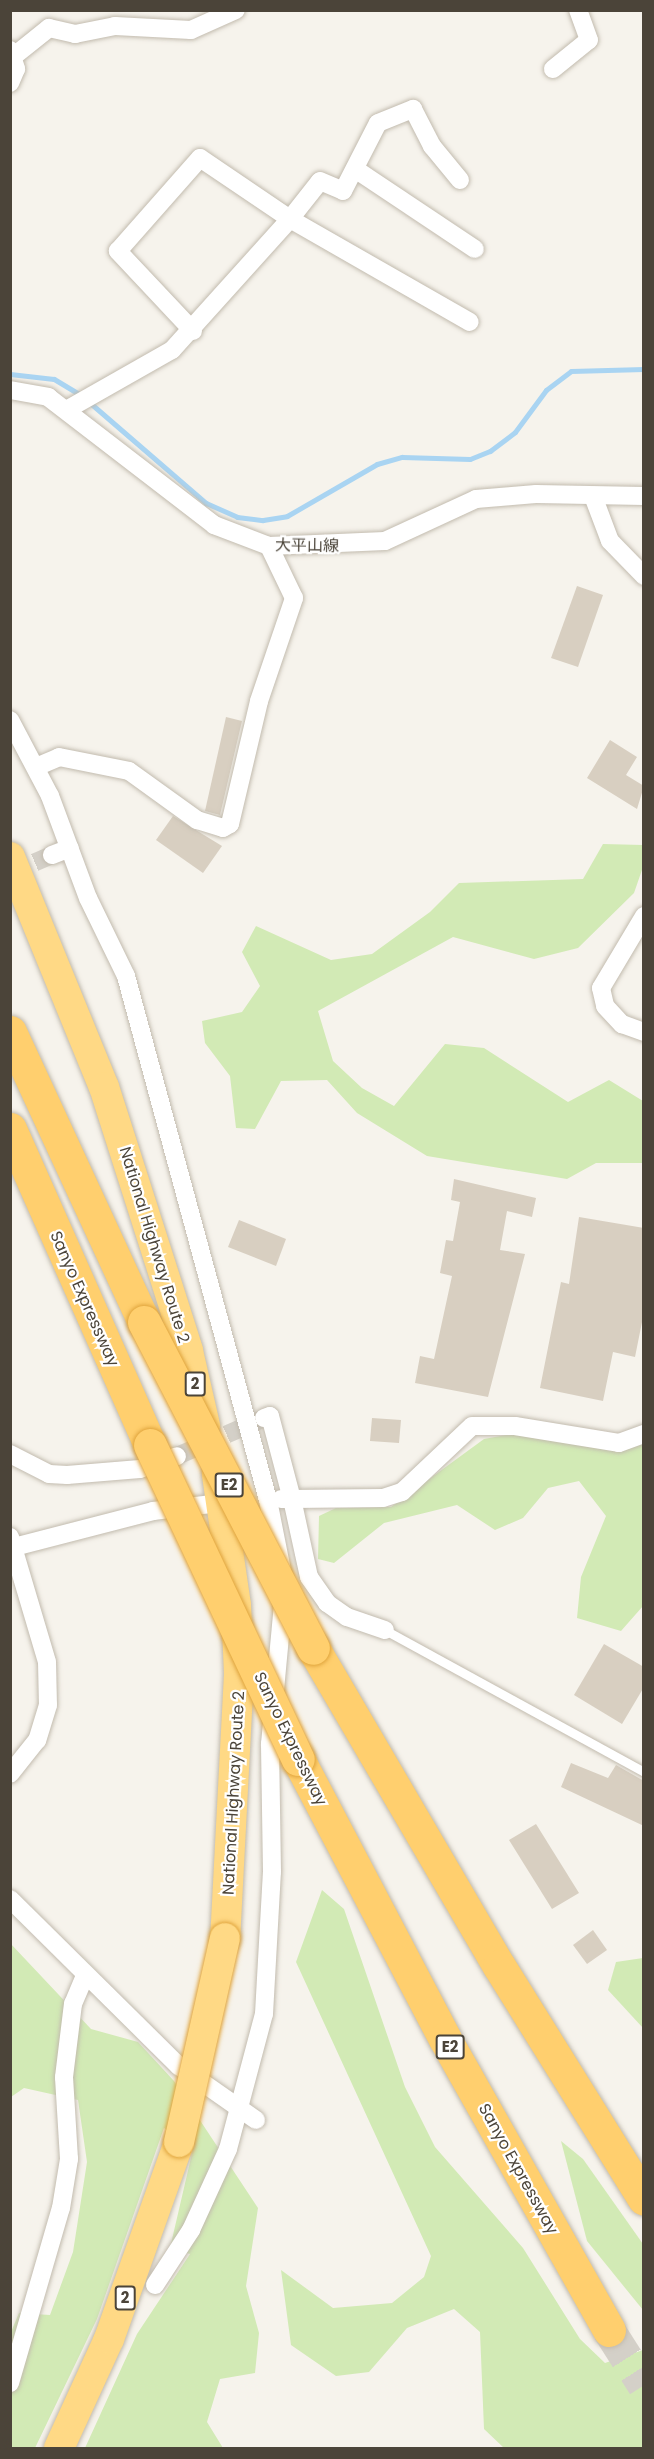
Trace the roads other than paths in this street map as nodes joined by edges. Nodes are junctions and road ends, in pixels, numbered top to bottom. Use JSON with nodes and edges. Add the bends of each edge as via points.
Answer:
{"nodes":[{"id":1,"x":236,"y":10,"type":"edge"},
{"id":2,"x":578,"y":10,"type":"edge"},
{"id":3,"x":12,"y":53,"type":"edge"},
{"id":4,"x":553,"y":69,"type":"dead end"},
{"id":5,"x":10,"y":83,"type":"edge"},
{"id":6,"x":355,"y":169,"type":"junction"},
{"id":7,"x":460,"y":180,"type":"dead end"},
{"id":8,"x":290,"y":219,"type":"junction"},
{"id":9,"x":475,"y":249,"type":"dead end"},
{"id":10,"x":470,"y":322,"type":"dead end"},
{"id":11,"x":193,"y":331,"type":"junction"},
{"id":12,"x":10,"y":390,"type":"edge"},
{"id":13,"x":73,"y":406,"type":"junction"},
{"id":14,"x":593,"y":496,"type":"junction"},
{"id":15,"x":644,"y":496,"type":"edge"},
{"id":16,"x":269,"y":546,"type":"junction"},
{"id":17,"x":644,"y":576,"type":"edge"},
{"id":18,"x":10,"y":720,"type":"edge"},
{"id":19,"x":36,"y":767,"type":"junction"},
{"id":20,"x":70,"y":849,"type":"junction"},
{"id":21,"x":52,"y":855,"type":"tunnel mouth"},
{"id":22,"x":10,"y":857,"type":"edge"},
{"id":23,"x":644,"y":916,"type":"edge"},
{"id":24,"x":10,"y":1032,"type":"edge"},
{"id":25,"x":644,"y":1032,"type":"edge"},
{"id":26,"x":10,"y":1130,"type":"edge"},
{"id":27,"x":264,"y":1418,"type":"dead end"},
{"id":28,"x":644,"y":1434,"type":"edge"},
{"id":29,"x":164,"y":1450,"type":"junction"},
{"id":30,"x":10,"y":1454,"type":"edge"},
{"id":31,"x":291,"y":1499,"type":"junction"},
{"id":32,"x":268,"y":1500,"type":"junction"},
{"id":33,"x":223,"y":1502,"type":"junction"},
{"id":34,"x":12,"y":1542,"type":"edge"},
{"id":35,"x":385,"y":1630,"type":"joint"},
{"id":36,"x":644,"y":1772,"type":"edge"},
{"id":37,"x":10,"y":1774,"type":"edge"},
{"id":38,"x":10,"y":1899,"type":"edge"},
{"id":39,"x":85,"y":1976,"type":"junction"},
{"id":40,"x":240,"y":2106,"type":"junction"},
{"id":41,"x":256,"y":2120,"type":"dead end"},
{"id":42,"x":644,"y":2199,"type":"edge"},
{"id":43,"x":155,"y":2285,"type":"dead end"},
{"id":44,"x":609,"y":2330,"type":"tunnel mouth"},
{"id":45,"x":10,"y":2383,"type":"edge"},
{"id":46,"x":59,"y":2448,"type":"edge"}],
"edges":[{"from":1,"to":3,"type":"street","via":[[190,30],[115,26],[75,34],[48,28]]},
{"from":2,"to":4,"type":"street","via":[[589,40]]},
{"from":3,"to":5,"type":"street"},
{"from":6,"to":7,"type":"street","via":[[378,123],[413,109],[432,146]]},
{"from":6,"to":8,"type":"street","via":[[343,191],[320,181]]},
{"from":6,"to":9,"type":"street"},
{"from":8,"to":10,"type":"street"},
{"from":8,"to":11,"type":"street"},
{"from":8,"to":11,"type":"street","via":[[200,158],[118,251]]},
{"from":11,"to":13,"type":"street","via":[[172,350]]},
{"from":12,"to":13,"type":"street","name":"大平山線"},
{"from":13,"to":16,"type":"street","name":"大平山線","via":[[214,525]]},
{"from":14,"to":15,"type":"street","name":"大平山線"},
{"from":14,"to":16,"type":"street","name":"大平山線","via":[[476,500],[385,541]]},
{"from":14,"to":17,"type":"street","via":[[610,540]]},
{"from":16,"to":19,"type":"street","via":[[294,598],[258,701],[230,824],[223,828],[197,820],[129,771],[59,757]]},
{"from":18,"to":19,"type":"street"},
{"from":19,"to":20,"type":"street"},
{"from":20,"to":21,"type":"street"},
{"from":20,"to":32,"type":"street","via":[[126,976]]},
{"from":22,"to":33,"type":"highway","name":"National Highway Route 2","number":"2","via":[[108,1098],[188,1351]]},
{"from":23,"to":25,"type":"street","via":[[601,988],[604,1006],[622,1023]]},
{"from":24,"to":42,"type":"highway","number":"E2","bridge":true,"via":[[144,1322],[313,1648],[499,1966]]},
{"from":26,"to":29,"type":"highway","name":"Sanyo Expressway","number":"E2"},
{"from":27,"to":31,"type":"street","via":[[270,1416]]},
{"from":28,"to":31,"type":"street","via":[[619,1443],[515,1426],[472,1426],[402,1491],[383,1498]]},
{"from":29,"to":30,"type":"street","via":[[140,1469],[67,1476],[49,1474]]},
{"from":29,"to":44,"type":"highway","name":"Sanyo Expressway","number":"E2","bridge":true,"via":[[298,1760],[445,2039]]},
{"from":31,"to":32,"type":"street"},
{"from":31,"to":35,"type":"street","via":[[315,1586],[346,1617]]},
{"from":32,"to":33,"type":"street"},
{"from":32,"to":40,"type":"street","via":[[282,1554],[284,1628],[270,1744],[269,1959],[264,2014]]},
{"from":33,"to":34,"type":"street","via":[[153,1511]]},
{"from":33,"to":46,"type":"highway","name":"National Highway Route 2","number":"2","bridge":true,"via":[[239,1674],[225,1938],[179,2142],[109,2339]]},
{"from":34,"to":37,"type":"street","via":[[47,1662],[48,1705],[37,1740]]},
{"from":35,"to":36,"type":"lane"},
{"from":38,"to":39,"type":"street"},
{"from":39,"to":40,"type":"street","via":[[179,2066]]},
{"from":39,"to":45,"type":"street","via":[[73,2004],[64,2077],[69,2159],[61,2208]]},
{"from":40,"to":41,"type":"street"},
{"from":40,"to":43,"type":"street","via":[[204,2203]]}]}
